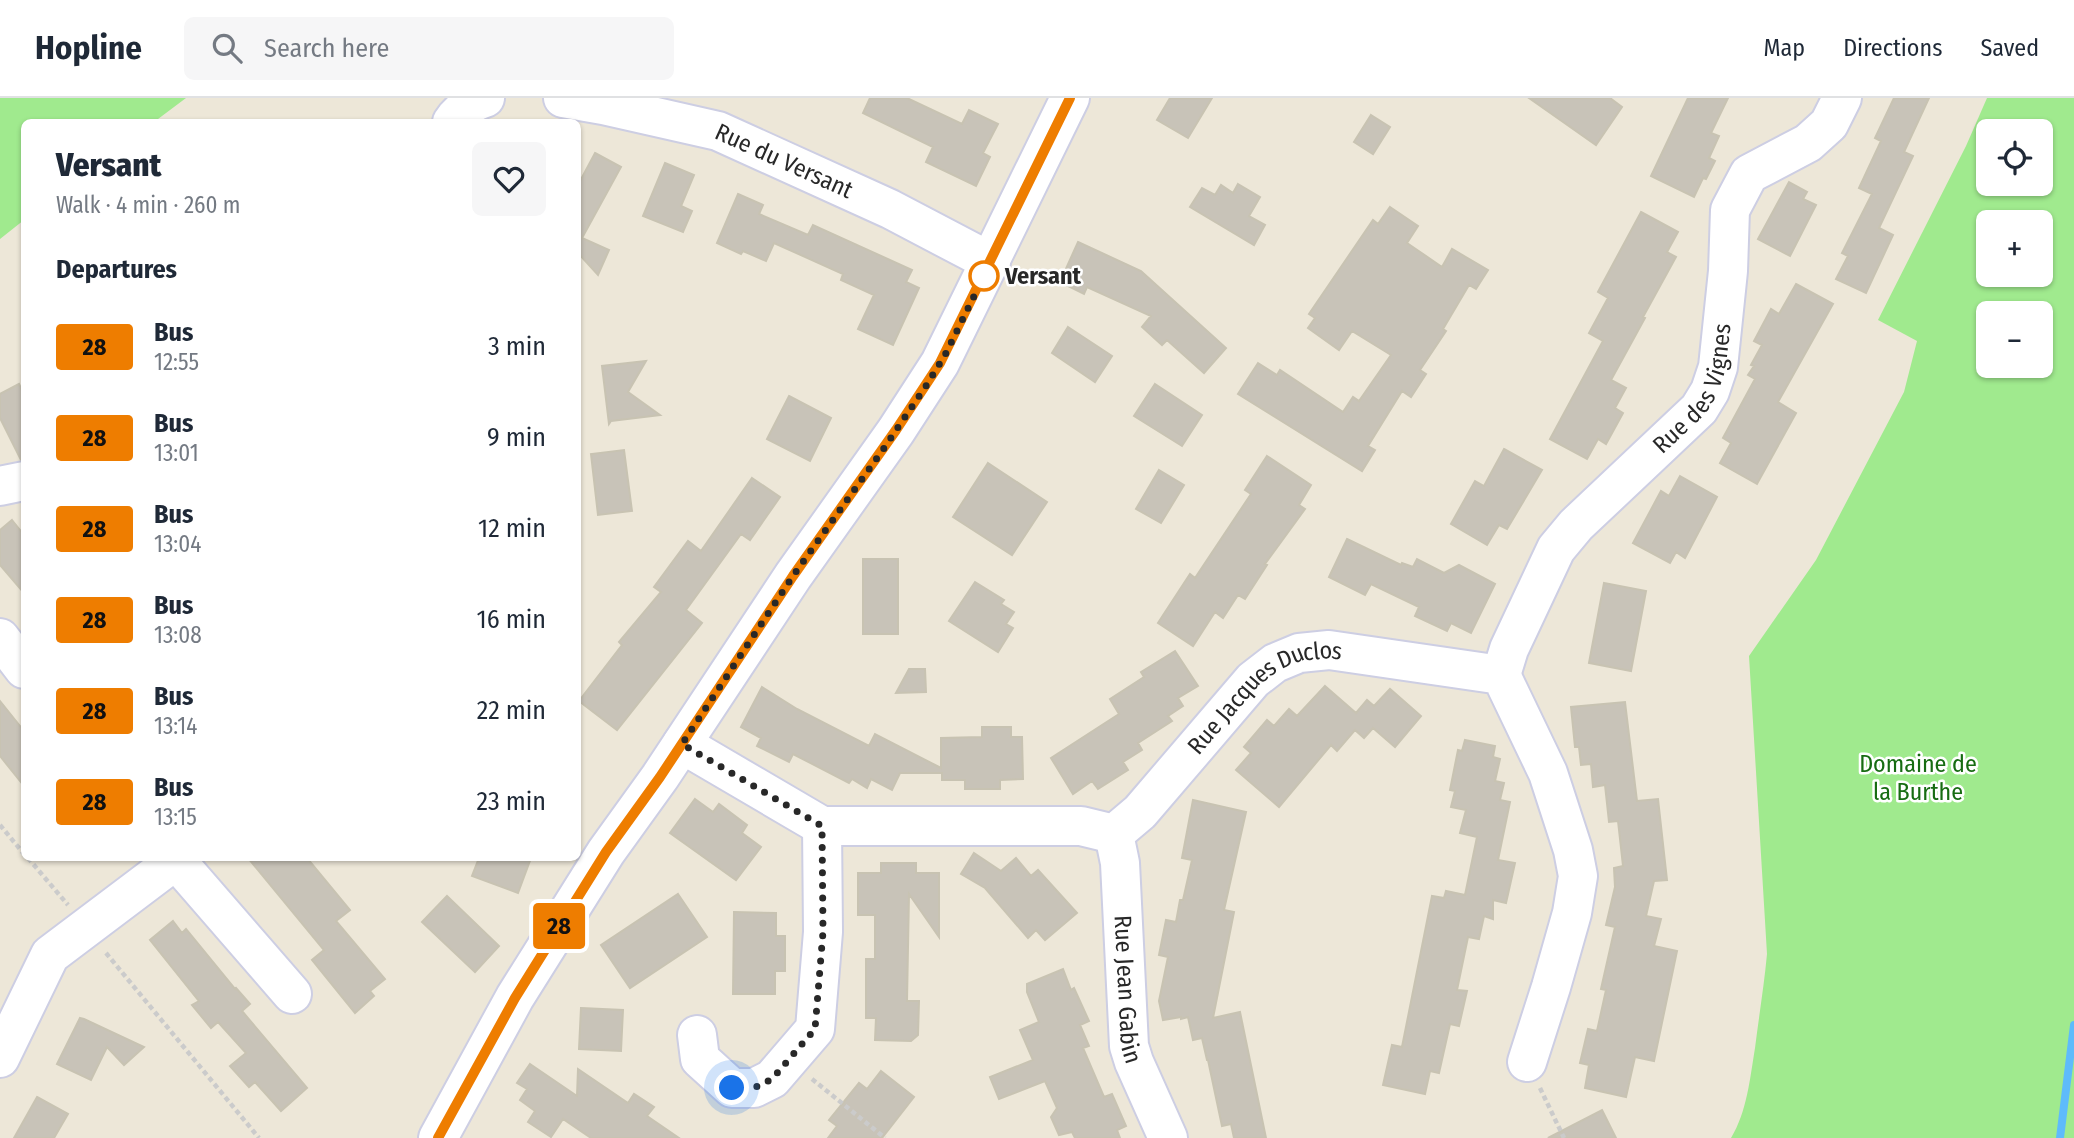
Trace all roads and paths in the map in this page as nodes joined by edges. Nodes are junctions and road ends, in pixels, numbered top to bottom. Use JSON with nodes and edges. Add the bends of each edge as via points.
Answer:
{"nodes":[{"id":1,"x":563,"y":98,"type":"edge"},
{"id":2,"x":1070,"y":98,"type":"edge"},
{"id":3,"x":1842,"y":98,"type":"edge"},
{"id":4,"x":991,"y":262,"type":"junction"},
{"id":5,"x":21,"y":482,"type":"edge"},
{"id":6,"x":0,"y":486,"type":"edge"},
{"id":7,"x":0,"y":638,"type":"edge"},
{"id":8,"x":21,"y":665,"type":"edge"},
{"id":9,"x":1501,"y":675,"type":"junction"},
{"id":10,"x":682,"y":744,"type":"junction"},
{"id":11,"x":0,"y":825,"type":"edge"},
{"id":12,"x":822,"y":826,"type":"junction"},
{"id":13,"x":1114,"y":834,"type":"junction"},
{"id":14,"x":21,"y":849,"type":"edge"},
{"id":15,"x":31,"y":861,"type":"edge"},
{"id":16,"x":172,"y":861,"type":"edge"},
{"id":17,"x":177,"y":861,"type":"edge"},
{"id":18,"x":87,"y":928,"type":"junction"},
{"id":19,"x":292,"y":993,"type":"dead end"},
{"id":20,"x":697,"y":1035,"type":"dead end"},
{"id":21,"x":797,"y":1049,"type":"junction"},
{"id":22,"x":0,"y":1058,"type":"edge"},
{"id":23,"x":1527,"y":1062,"type":"joint"},
{"id":24,"x":259,"y":1138,"type":"edge"},
{"id":25,"x":438,"y":1138,"type":"edge"},
{"id":26,"x":885,"y":1138,"type":"edge"},
{"id":27,"x":1168,"y":1138,"type":"edge"},
{"id":28,"x":1564,"y":1138,"type":"edge"}],
"edges":[{"from":1,"to":4,"type":"street","name":"Rue du Versant","via":[[718,131],[890,209]]},
{"from":2,"to":4,"type":"street"},
{"from":3,"to":9,"type":"street","name":"Rue des Vignes","via":[[1829,124],[1808,143],[1749,174],[1730,210],[1718,367],[1710,391],[1699,409],[1556,549]]},
{"from":4,"to":10,"type":"street","via":[[933,374]]},
{"from":5,"to":6,"type":"street"},
{"from":7,"to":8,"type":"street"},
{"from":9,"to":13,"type":"street","name":"Rue Jacques Duclos","via":[[1329,650],[1299,653],[1275,663],[1253,680],[1140,813]]},
{"from":9,"to":23,"type":"street","via":[[1548,774],[1577,876],[1572,913]]},
{"from":10,"to":12,"type":"street"},
{"from":10,"to":25,"type":"street","via":[[606,852],[515,998]]},
{"from":11,"to":14,"type":"path"},
{"from":12,"to":13,"type":"street","via":[[1081,826]]},
{"from":12,"to":21,"type":"street","via":[[823,932],[815,1029]]},
{"from":13,"to":27,"type":"street","name":"Rue Jean Gabin","via":[[1120,863],[1129,1046]]},
{"from":15,"to":18,"type":"path"},
{"from":16,"to":18,"type":"street"},
{"from":17,"to":19,"type":"street"},
{"from":18,"to":22,"type":"street","via":[[50,954]]},
{"from":18,"to":24,"type":"path"},
{"from":20,"to":21,"type":"street","via":[[700,1059],[732,1088],[754,1088],[772,1079]]},
{"from":21,"to":26,"type":"path","via":[[807,1076]]},
{"from":23,"to":28,"type":"path"}]}
